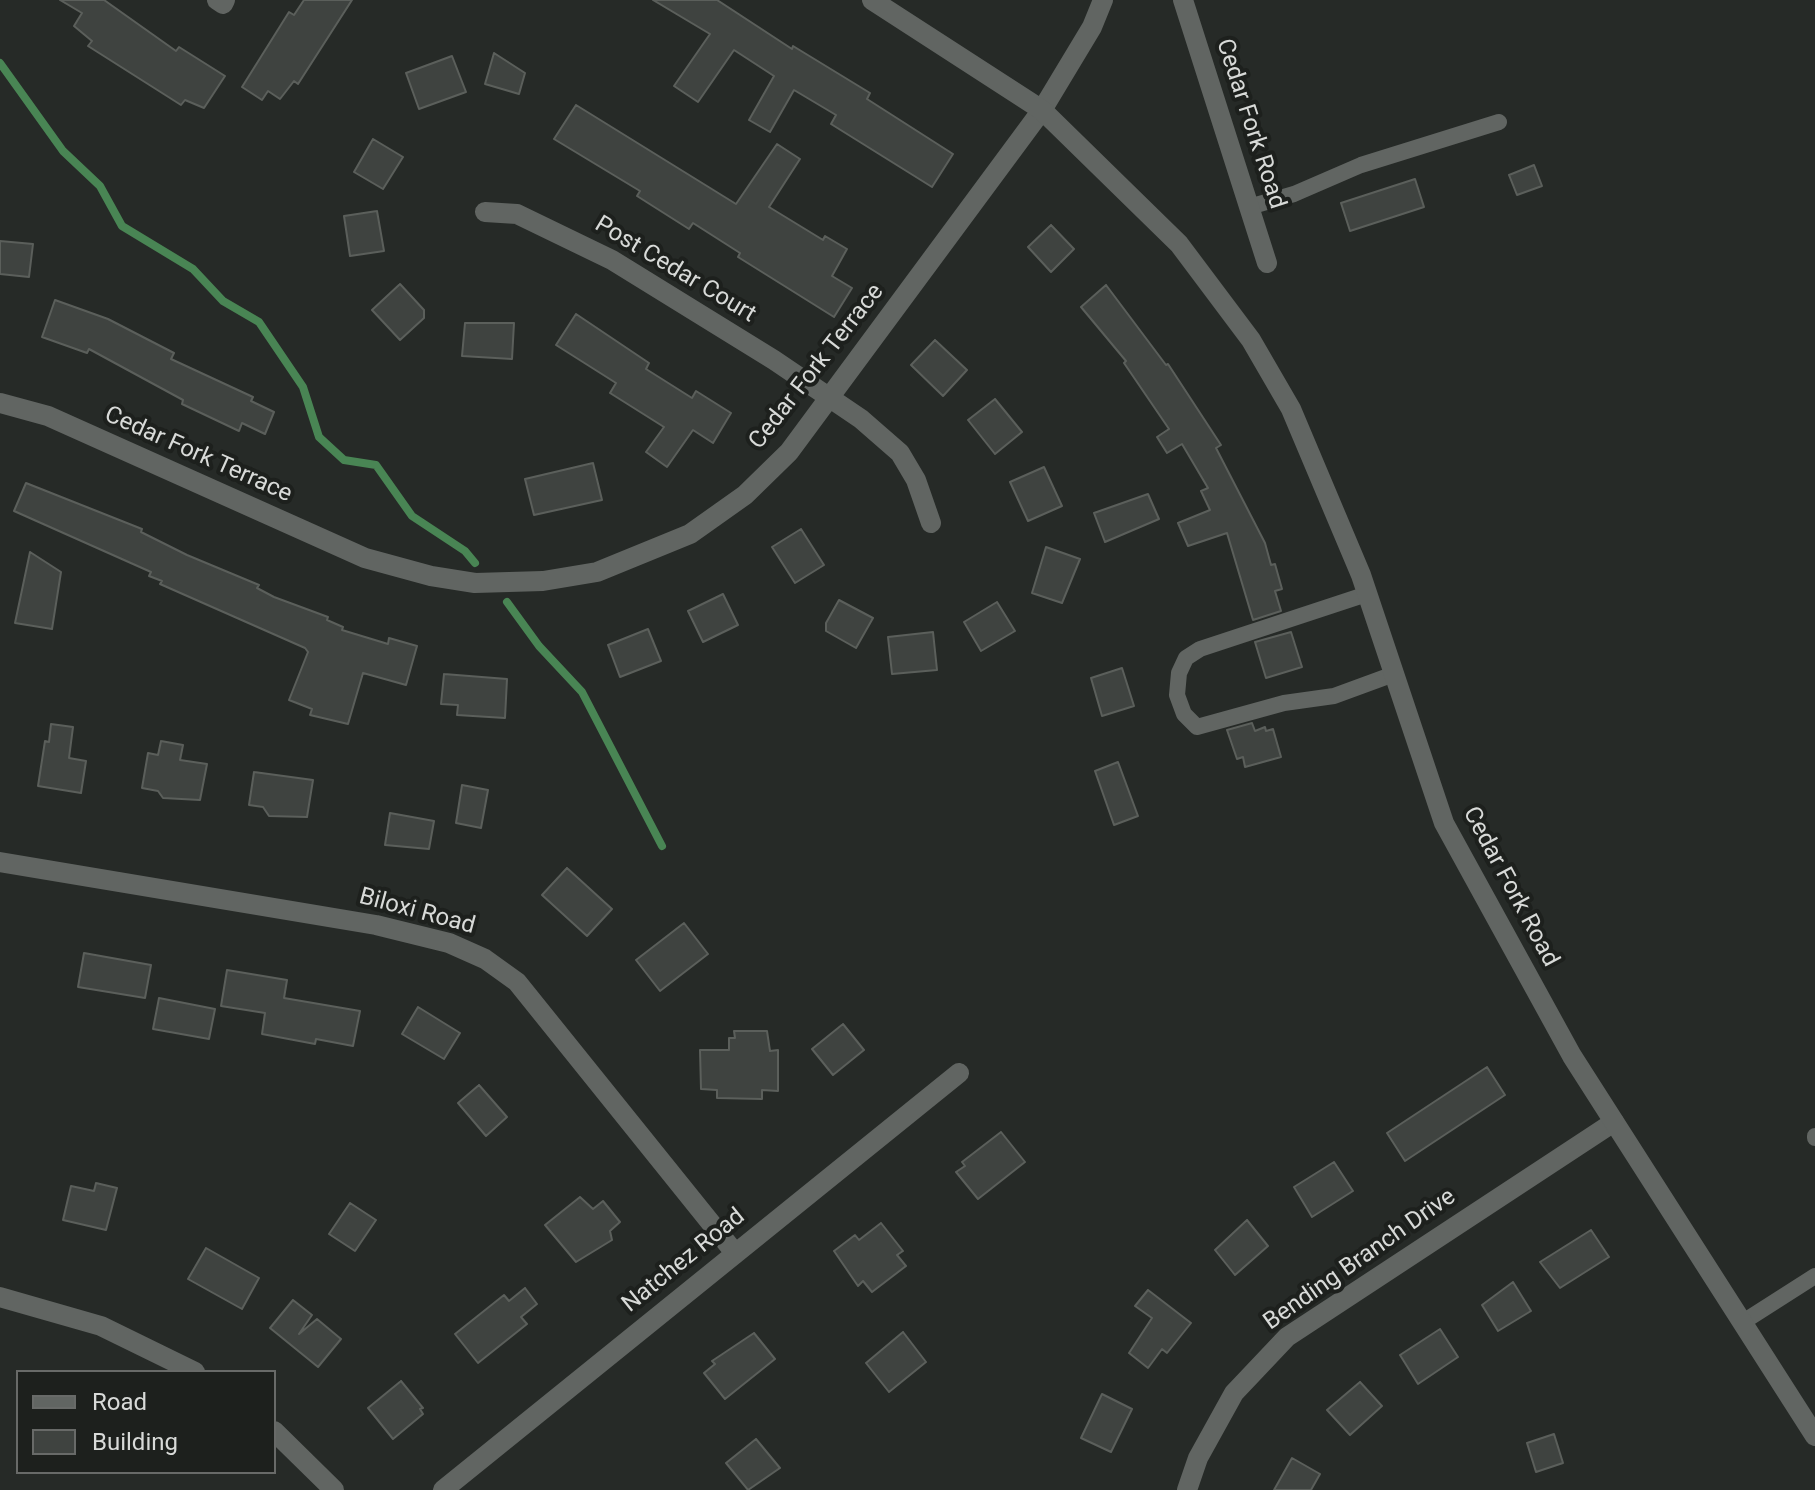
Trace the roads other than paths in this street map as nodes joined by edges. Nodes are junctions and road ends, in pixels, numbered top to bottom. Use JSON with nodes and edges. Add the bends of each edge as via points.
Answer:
{"nodes":[{"id":1,"x":872,"y":0,"type":"edge"},
{"id":2,"x":1103,"y":0,"type":"edge"},
{"id":3,"x":1183,"y":0,"type":"edge"},
{"id":4,"x":1042,"y":110,"type":"junction"},
{"id":5,"x":1499,"y":122,"type":"dead end"},
{"id":6,"x":1249,"y":207,"type":"junction"},
{"id":7,"x":485,"y":212,"type":"dead end"},
{"id":8,"x":1267,"y":263,"type":"dead end"},
{"id":9,"x":828,"y":398,"type":"junction"},
{"id":10,"x":0,"y":403,"type":"edge"},
{"id":11,"x":931,"y":523,"type":"dead end"},
{"id":12,"x":1367,"y":594,"type":"junction"},
{"id":13,"x":1394,"y":674,"type":"junction"},
{"id":14,"x":0,"y":862,"type":"edge"},
{"id":15,"x":959,"y":1073,"type":"dead end"},
{"id":16,"x":1614,"y":1122,"type":"junction"},
{"id":17,"x":735,"y":1253,"type":"junction"},
{"id":18,"x":1815,"y":1276,"type":"edge"},
{"id":19,"x":0,"y":1297,"type":"edge"},
{"id":20,"x":1743,"y":1322,"type":"junction"},
{"id":21,"x":191,"y":1370,"type":"edge"},
{"id":22,"x":276,"y":1433,"type":"edge"},
{"id":23,"x":1815,"y":1436,"type":"edge"},
{"id":24,"x":334,"y":1490,"type":"edge"},
{"id":25,"x":443,"y":1490,"type":"edge"},
{"id":26,"x":1187,"y":1490,"type":"edge"}],
"edges":[{"from":1,"to":4,"type":"street","name":"Cedar Fork Road"},
{"from":2,"to":4,"type":"street","name":"Cedar Fork Terrace"},
{"from":3,"to":6,"type":"street","name":"Cedar Fork Road"},
{"from":4,"to":9,"type":"street","name":"Cedar Fork Terrace"},
{"from":4,"to":12,"type":"street","name":"Cedar Fork Road","via":[[1179,244],[1239,324],[1291,409]]},
{"from":5,"to":6,"type":"lane"},
{"from":6,"to":8,"type":"street","name":"Cedar Fork Road"},
{"from":7,"to":9,"type":"street","name":"Post Cedar Court","via":[[517,214],[600,254]]},
{"from":9,"to":10,"type":"street","name":"Cedar Fork Terrace","via":[[789,452],[745,495],[690,534],[597,572],[543,581],[475,583],[365,558],[48,416]]},
{"from":9,"to":11,"type":"street","name":"Post Cedar Court","via":[[900,453]]},
{"from":12,"to":13,"type":"street","name":"Cedar Fork Road"},
{"from":12,"to":13,"type":"lane","via":[[1200,649],[1186,658],[1177,695],[1184,714],[1197,727],[1284,703],[1334,696]]},
{"from":13,"to":16,"type":"street","name":"Cedar Fork Road","via":[[1444,823]]},
{"from":14,"to":17,"type":"street","name":"Biloxi Road","via":[[376,925],[449,943],[485,959],[526,993]]},
{"from":15,"to":17,"type":"street","name":"Natchez Road"},
{"from":16,"to":20,"type":"street","name":"Cedar Fork Road"},
{"from":16,"to":26,"type":"street","name":"Bending Branch Drive","via":[[1287,1337],[1234,1393],[1198,1458]]},
{"from":17,"to":25,"type":"street","name":"Natchez Road"},
{"from":18,"to":20,"type":"lane"},
{"from":19,"to":21,"type":"street","via":[[101,1326]]},
{"from":20,"to":23,"type":"street","name":"Cedar Fork Road"},
{"from":22,"to":24,"type":"street"}]}
